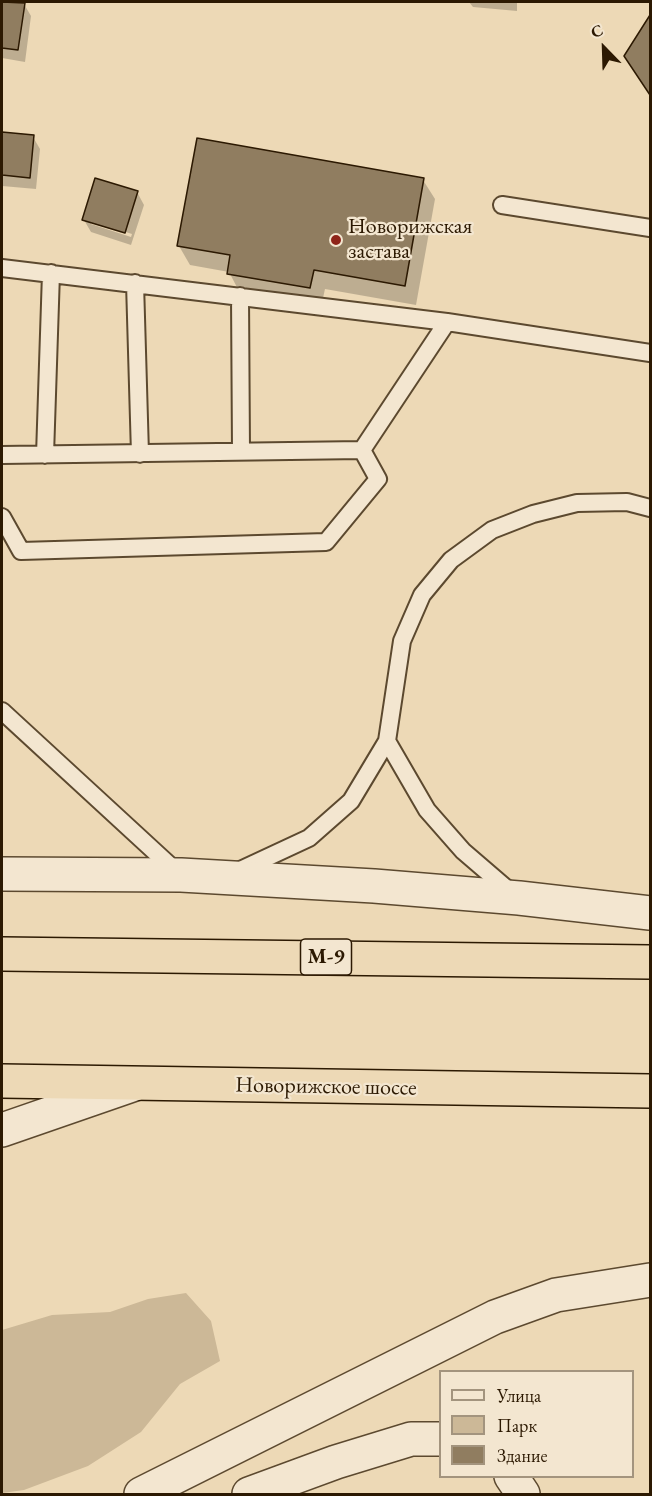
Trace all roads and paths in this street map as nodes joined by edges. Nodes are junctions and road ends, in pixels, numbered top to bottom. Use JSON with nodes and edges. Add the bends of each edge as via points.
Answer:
{"nodes":[{"id":1,"x":502,"y":206,"type":"dead end"},
{"id":2,"x":651,"y":228,"type":"edge"},
{"id":3,"x":2,"y":268,"type":"edge"},
{"id":4,"x":51,"y":273,"type":"junction"},
{"id":5,"x":135,"y":283,"type":"junction"},
{"id":6,"x":240,"y":296,"type":"junction"},
{"id":7,"x":447,"y":322,"type":"junction"},
{"id":8,"x":651,"y":353,"type":"edge"},
{"id":9,"x":362,"y":450,"type":"junction"},
{"id":10,"x":241,"y":452,"type":"junction"},
{"id":11,"x":45,"y":454,"type":"junction"},
{"id":12,"x":140,"y":454,"type":"junction"},
{"id":13,"x":2,"y":455,"type":"edge"},
{"id":14,"x":651,"y":508,"type":"edge"},
{"id":15,"x":2,"y":517,"type":"edge"},
{"id":16,"x":2,"y":711,"type":"edge"},
{"id":17,"x":387,"y":741,"type":"junction"},
{"id":18,"x":2,"y":874,"type":"edge"},
{"id":19,"x":181,"y":875,"type":"junction"},
{"id":20,"x":224,"y":878,"type":"junction"},
{"id":21,"x":519,"y":898,"type":"junction"},
{"id":22,"x":651,"y":913,"type":"edge"},
{"id":23,"x":2,"y":954,"type":"edge"},
{"id":24,"x":651,"y":962,"type":"edge"},
{"id":25,"x":2,"y":1081,"type":"edge"},
{"id":26,"x":135,"y":1084,"type":"junction"},
{"id":27,"x":651,"y":1091,"type":"edge"},
{"id":28,"x":2,"y":1130,"type":"edge"},
{"id":29,"x":651,"y":1280,"type":"edge"},
{"id":30,"x":439,"y":1439,"type":"edge"},
{"id":31,"x":512,"y":1478,"type":"edge"},
{"id":32,"x":141,"y":1494,"type":"edge"},
{"id":33,"x":249,"y":1494,"type":"edge"},
{"id":34,"x":523,"y":1494,"type":"edge"}],
"edges":[{"from":1,"to":2,"type":"lane"},
{"from":3,"to":4,"type":"lane"},
{"from":4,"to":5,"type":"lane"},
{"from":4,"to":11,"type":"lane"},
{"from":5,"to":6,"type":"lane"},
{"from":5,"to":12,"type":"lane"},
{"from":6,"to":7,"type":"lane"},
{"from":6,"to":10,"type":"lane"},
{"from":7,"to":8,"type":"lane"},
{"from":7,"to":9,"type":"lane"},
{"from":9,"to":10,"type":"lane"},
{"from":9,"to":15,"type":"lane","via":[[378,478],[326,542],[21,551]]},
{"from":10,"to":12,"type":"lane"},
{"from":11,"to":12,"type":"lane"},
{"from":11,"to":13,"type":"lane"},
{"from":14,"to":17,"type":"lane","via":[[627,502],[577,503],[533,514],[492,530],[450,560],[422,595],[402,641]]},
{"from":16,"to":19,"type":"lane"},
{"from":17,"to":20,"type":"lane","via":[[351,801],[309,838]]},
{"from":17,"to":21,"type":"lane","via":[[427,810],[463,851]]},
{"from":18,"to":19,"type":"street"},
{"from":19,"to":20,"type":"street"},
{"from":20,"to":21,"type":"street"},
{"from":21,"to":22,"type":"street"},
{"from":23,"to":24,"type":"highway","number":"М-9"},
{"from":25,"to":26,"type":"highway","name":"Новорижское шоссе"},
{"from":26,"to":27,"type":"highway","name":"Новорижское шоссе"},
{"from":26,"to":28,"type":"street"},
{"from":29,"to":32,"type":"street","via":[[556,1295],[495,1317]]},
{"from":30,"to":33,"type":"street","via":[[411,1439]]},
{"from":31,"to":34,"type":"street"}]}
